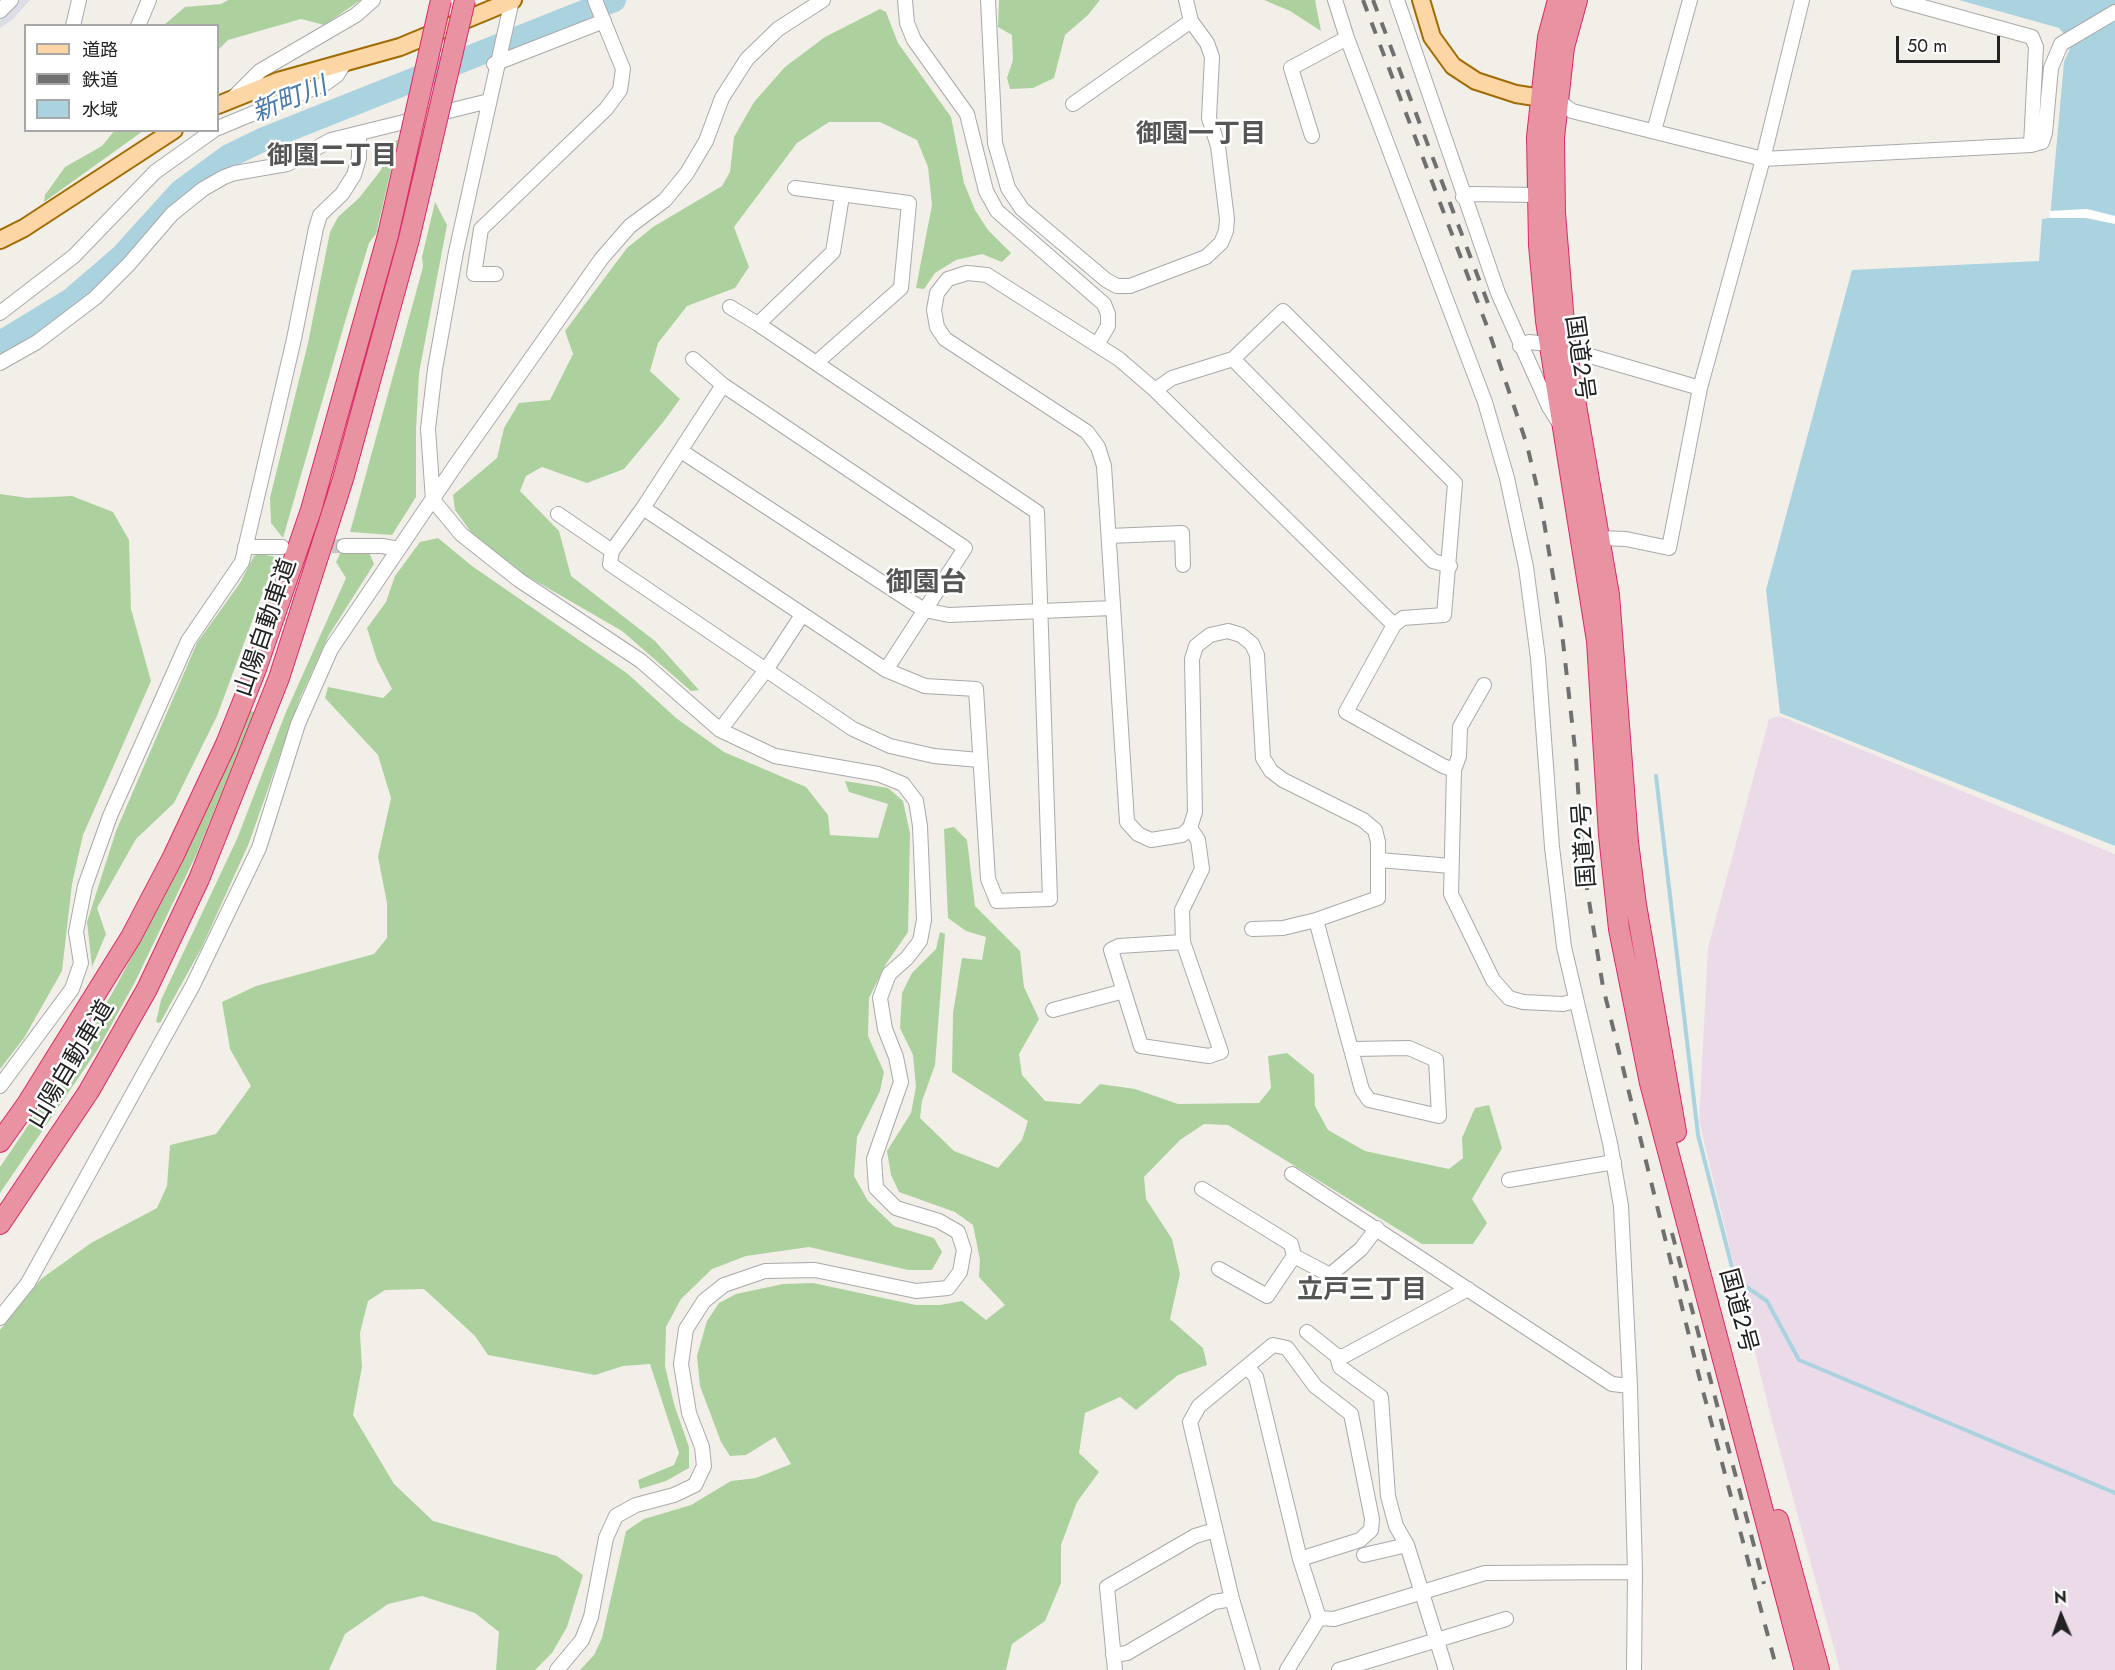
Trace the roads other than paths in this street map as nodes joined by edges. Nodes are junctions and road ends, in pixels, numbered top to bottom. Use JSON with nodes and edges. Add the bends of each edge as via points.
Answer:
{"nodes":[{"id":1,"x":11,"y":0,"type":"edge"},
{"id":2,"x":79,"y":0,"type":"edge"},
{"id":3,"x":149,"y":0,"type":"edge"},
{"id":4,"x":373,"y":0,"type":"edge"},
{"id":5,"x":441,"y":0,"type":"edge"},
{"id":6,"x":465,"y":0,"type":"edge"},
{"id":7,"x":595,"y":0,"type":"edge"},
{"id":8,"x":823,"y":0,"type":"edge"},
{"id":9,"x":905,"y":0,"type":"edge"},
{"id":10,"x":988,"y":0,"type":"edge"},
{"id":11,"x":1186,"y":0,"type":"edge"},
{"id":12,"x":1335,"y":0,"type":"edge"},
{"id":13,"x":1397,"y":0,"type":"edge"},
{"id":14,"x":1421,"y":0,"type":"edge"},
{"id":15,"x":1558,"y":0,"type":"edge"},
{"id":16,"x":1577,"y":0,"type":"edge"},
{"id":17,"x":1690,"y":0,"type":"edge"},
{"id":18,"x":1802,"y":0,"type":"edge"},
{"id":19,"x":1898,"y":0,"type":"edge"},
{"id":20,"x":511,"y":3,"type":"edge"},
{"id":21,"x":0,"y":11,"type":"edge"},
{"id":22,"x":2115,"y":12,"type":"edge"},
{"id":23,"x":603,"y":20,"type":"junction"},
{"id":24,"x":1191,"y":21,"type":"junction"},
{"id":25,"x":74,"y":24,"type":"edge"},
{"id":26,"x":139,"y":24,"type":"edge"},
{"id":27,"x":1347,"y":38,"type":"junction"},
{"id":28,"x":495,"y":62,"type":"junction"},
{"id":29,"x":345,"y":63,"type":"junction"},
{"id":30,"x":1549,"y":99,"type":"junction"},
{"id":31,"x":489,"y":101,"type":"junction"},
{"id":32,"x":225,"y":102,"type":"edge"},
{"id":33,"x":1073,"y":104,"type":"dead end"},
{"id":34,"x":219,"y":128,"type":"edge"},
{"id":35,"x":1654,"y":131,"type":"junction"},
{"id":36,"x":171,"y":132,"type":"edge"},
{"id":37,"x":210,"y":132,"type":"edge"},
{"id":38,"x":359,"y":133,"type":"junction"},
{"id":39,"x":1312,"y":136,"type":"dead end"},
{"id":40,"x":2031,"y":145,"type":"junction"},
{"id":41,"x":1763,"y":159,"type":"junction"},
{"id":42,"x":795,"y":188,"type":"dead end"},
{"id":43,"x":1536,"y":195,"type":"junction"},
{"id":44,"x":842,"y":196,"type":"junction"},
{"id":45,"x":1463,"y":197,"type":"junction"},
{"id":46,"x":0,"y":240,"type":"edge"},
{"id":47,"x":496,"y":274,"type":"dead end"},
{"id":48,"x":730,"y":307,"type":"dead end"},
{"id":49,"x":0,"y":313,"type":"edge"},
{"id":50,"x":758,"y":324,"type":"junction"},
{"id":51,"x":1097,"y":345,"type":"junction"},
{"id":52,"x":1520,"y":346,"type":"junction"},
{"id":53,"x":1558,"y":346,"type":"junction"},
{"id":54,"x":693,"y":359,"type":"dead end"},
{"id":55,"x":1233,"y":359,"type":"junction"},
{"id":56,"x":0,"y":363,"type":"edge"},
{"id":57,"x":816,"y":363,"type":"junction"},
{"id":58,"x":723,"y":385,"type":"junction"},
{"id":59,"x":1700,"y":388,"type":"junction"},
{"id":60,"x":1155,"y":390,"type":"junction"},
{"id":61,"x":1562,"y":428,"type":"junction"},
{"id":62,"x":681,"y":451,"type":"junction"},
{"id":63,"x":433,"y":500,"type":"junction"},
{"id":64,"x":643,"y":508,"type":"junction"},
{"id":65,"x":558,"y":514,"type":"dead end"},
{"id":66,"x":1109,"y":537,"type":"junction"},
{"id":67,"x":1599,"y":538,"type":"junction"},
{"id":68,"x":344,"y":546,"type":"tunnel mouth"},
{"id":69,"x":282,"y":547,"type":"tunnel mouth"},
{"id":70,"x":245,"y":548,"type":"junction"},
{"id":71,"x":399,"y":549,"type":"junction"},
{"id":72,"x":612,"y":551,"type":"junction"},
{"id":73,"x":1183,"y":565,"type":"dead end"},
{"id":74,"x":1450,"y":566,"type":"junction"},
{"id":75,"x":1112,"y":608,"type":"junction"},
{"id":76,"x":924,"y":610,"type":"junction"},
{"id":77,"x":1041,"y":613,"type":"junction"},
{"id":78,"x":802,"y":615,"type":"junction"},
{"id":79,"x":1394,"y":625,"type":"junction"},
{"id":80,"x":766,"y":670,"type":"junction"},
{"id":81,"x":886,"y":670,"type":"junction"},
{"id":82,"x":1484,"y":685,"type":"dead end"},
{"id":83,"x":720,"y":730,"type":"junction"},
{"id":84,"x":979,"y":760,"type":"junction"},
{"id":85,"x":1454,"y":770,"type":"junction"},
{"id":86,"x":1190,"y":828,"type":"junction"},
{"id":87,"x":1379,"y":860,"type":"junction"},
{"id":88,"x":1451,"y":866,"type":"junction"},
{"id":89,"x":1316,"y":920,"type":"junction"},
{"id":90,"x":1252,"y":929,"type":"dead end"},
{"id":91,"x":1183,"y":942,"type":"junction"},
{"id":92,"x":1124,"y":991,"type":"junction"},
{"id":93,"x":1575,"y":1001,"type":"junction"},
{"id":94,"x":1053,"y":1010,"type":"dead end"},
{"id":95,"x":1353,"y":1049,"type":"junction"},
{"id":96,"x":0,"y":1086,"type":"edge"},
{"id":97,"x":0,"y":1142,"type":"edge"},
{"id":98,"x":1614,"y":1162,"type":"junction"},
{"id":99,"x":1292,"y":1174,"type":"dead end"},
{"id":100,"x":1509,"y":1180,"type":"dead end"},
{"id":101,"x":1202,"y":1189,"type":"dead end"},
{"id":102,"x":0,"y":1224,"type":"edge"},
{"id":103,"x":1377,"y":1228,"type":"junction"},
{"id":104,"x":1294,"y":1256,"type":"junction"},
{"id":105,"x":1219,"y":1269,"type":"dead end"},
{"id":106,"x":1468,"y":1289,"type":"junction"},
{"id":107,"x":0,"y":1318,"type":"edge"},
{"id":108,"x":1308,"y":1332,"type":"dead end"},
{"id":109,"x":1337,"y":1356,"type":"junction"},
{"id":110,"x":1247,"y":1367,"type":"junction"},
{"id":111,"x":1630,"y":1386,"type":"junction"},
{"id":112,"x":1215,"y":1530,"type":"junction"},
{"id":113,"x":1407,"y":1545,"type":"junction"},
{"id":114,"x":1364,"y":1556,"type":"dead end"},
{"id":115,"x":1300,"y":1559,"type":"junction"},
{"id":116,"x":1635,"y":1572,"type":"junction"},
{"id":117,"x":1421,"y":1591,"type":"junction"},
{"id":118,"x":1232,"y":1599,"type":"junction"},
{"id":119,"x":1319,"y":1618,"type":"junction"},
{"id":120,"x":1506,"y":1619,"type":"dead end"},
{"id":121,"x":1437,"y":1641,"type":"junction"},
{"id":122,"x":1113,"y":1656,"type":"junction"},
{"id":123,"x":1377,"y":1665,"type":"edge"},
{"id":124,"x":556,"y":1670,"type":"edge"},
{"id":125,"x":1114,"y":1670,"type":"edge"},
{"id":126,"x":1253,"y":1670,"type":"edge"},
{"id":127,"x":1287,"y":1670,"type":"edge"},
{"id":128,"x":1339,"y":1670,"type":"edge"},
{"id":129,"x":1446,"y":1670,"type":"edge"},
{"id":130,"x":1634,"y":1670,"type":"edge"},
{"id":131,"x":1805,"y":1670,"type":"edge"},
{"id":132,"x":1819,"y":1670,"type":"edge"}],
"edges":[{"from":1,"to":21,"type":"street"},
{"from":2,"to":25,"type":"street"},
{"from":3,"to":26,"type":"street"},
{"from":4,"to":32,"type":"street","via":[[356,15],[260,71]]},
{"from":5,"to":97,"type":"highway","name":"山陽自動車道","bridge":true,"via":[[388,235],[311,510],[256,669],[226,744],[131,937]]},
{"from":6,"to":102,"type":"highway","name":"山陽自動車道","bridge":true,"via":[[409,239],[344,479],[279,678],[199,879],[147,989],[89,1091]]},
{"from":7,"to":23,"type":"street"},
{"from":8,"to":63,"type":"street","via":[[778,29],[747,59],[722,98],[706,141],[687,173],[665,200],[630,226],[602,258]]},
{"from":9,"to":51,"type":"street","via":[[907,23],[914,40],[967,114],[986,191],[997,211],[1104,304],[1108,326]]},
{"from":10,"to":24,"type":"street","via":[[995,143],[1008,188],[1022,209],[1117,286],[1130,286],[1206,257],[1221,243],[1226,231],[1218,146],[1208,107],[1212,57]]},
{"from":11,"to":24,"type":"street"},
{"from":12,"to":27,"type":"street"},
{"from":13,"to":45,"type":"street"},
{"from":14,"to":30,"type":"main road","via":[[1432,37],[1453,66],[1476,81]]},
{"from":15,"to":30,"type":"highway","name":"国道2号","via":[[1548,37]]},
{"from":16,"to":30,"type":"highway","name":"国道2号"},
{"from":17,"to":35,"type":"street"},
{"from":18,"to":41,"type":"street"},
{"from":19,"to":40,"type":"street","via":[[2032,37],[2036,47]]},
{"from":20,"to":28,"type":"street"},
{"from":20,"to":29,"type":"main road","via":[[399,47]]},
{"from":22,"to":40,"type":"street","via":[[2061,44],[2053,60],[2045,133],[2042,142]]},
{"from":23,"to":28,"type":"street"},
{"from":23,"to":47,"type":"street","via":[[623,69],[620,90],[606,109],[481,229],[474,274]]},
{"from":24,"to":33,"type":"street"},
{"from":27,"to":39,"type":"street","via":[[1291,68]]},
{"from":27,"to":93,"type":"street","via":[[1461,333],[1507,478],[1526,567],[1538,658],[1552,847]]},
{"from":28,"to":31,"type":"street"},
{"from":29,"to":32,"type":"main road","via":[[278,81]]},
{"from":29,"to":34,"type":"street","via":[[326,83]]},
{"from":30,"to":35,"type":"street","via":[[1572,111]]},
{"from":30,"to":43,"type":"highway","name":"国道2号"},
{"from":30,"to":53,"type":"highway","name":"国道2号"},
{"from":31,"to":38,"type":"street"},
{"from":31,"to":63,"type":"street","via":[[435,369],[428,429]]},
{"from":35,"to":41,"type":"street"},
{"from":36,"to":46,"type":"main road"},
{"from":37,"to":49,"type":"street","via":[[155,172],[74,256]]},
{"from":38,"to":56,"type":"street","via":[[331,140],[287,164],[235,173],[203,189],[172,214],[95,298],[37,342]]},
{"from":38,"to":70,"type":"street","via":[[354,175],[342,194],[320,215],[316,228]]},
{"from":40,"to":41,"type":"street"},
{"from":41,"to":59,"type":"street"},
{"from":42,"to":44,"type":"street"},
{"from":43,"to":45,"type":"street"},
{"from":43,"to":53,"type":"highway","name":"国道2号"},
{"from":44,"to":50,"type":"street","via":[[833,252]]},
{"from":44,"to":57,"type":"street","via":[[909,203],[901,288]]},
{"from":45,"to":52,"type":"street"},
{"from":48,"to":50,"type":"street"},
{"from":50,"to":57,"type":"street"},
{"from":51,"to":60,"type":"street"},
{"from":51,"to":66,"type":"street","via":[[987,275],[967,273],[948,279],[937,293],[934,310],[945,339],[1087,432],[1098,447],[1104,466]]},
{"from":52,"to":53,"type":"street","via":[[1529,342]]},
{"from":52,"to":61,"type":"street"},
{"from":53,"to":59,"type":"street"},
{"from":53,"to":61,"type":"highway","name":"国道2号"},
{"from":53,"to":67,"type":"highway","name":"国道2号"},
{"from":54,"to":58,"type":"street"},
{"from":55,"to":60,"type":"street","via":[[1172,378]]},
{"from":55,"to":74,"type":"street","via":[[1433,561]]},
{"from":55,"to":74,"type":"street","via":[[1283,311],[1455,483]]},
{"from":57,"to":77,"type":"street","via":[[1037,513]]},
{"from":58,"to":62,"type":"street"},
{"from":58,"to":76,"type":"street","via":[[965,548]]},
{"from":59,"to":67,"type":"street","via":[[1669,548],[1626,538]]},
{"from":60,"to":79,"type":"street"},
{"from":61,"to":131,"type":"highway","name":"国道2号","via":[[1598,641],[1618,929],[1650,1083]]},
{"from":62,"to":64,"type":"street"},
{"from":62,"to":76,"type":"street"},
{"from":63,"to":71,"type":"street"},
{"from":63,"to":83,"type":"street","via":[[461,534],[519,580],[641,661]]},
{"from":64,"to":72,"type":"street"},
{"from":64,"to":78,"type":"street"},
{"from":65,"to":72,"type":"street"},
{"from":66,"to":73,"type":"street","via":[[1182,533]]},
{"from":66,"to":75,"type":"street"},
{"from":67,"to":132,"type":"highway","name":"国道2号","via":[[1609,595],[1628,842],[1667,1088],[1746,1411]]},
{"from":68,"to":71,"type":"street"},
{"from":69,"to":70,"type":"street"},
{"from":70,"to":96,"type":"street","via":[[242,562],[228,585],[188,641],[110,816],[85,886],[76,932],[81,963],[72,990]]},
{"from":71,"to":107,"type":"street","via":[[331,649],[298,724],[259,848],[193,986],[28,1282]]},
{"from":72,"to":80,"type":"street","via":[[610,564]]},
{"from":74,"to":79,"type":"street","via":[[1444,615],[1403,618]]},
{"from":75,"to":77,"type":"street"},
{"from":75,"to":86,"type":"street","via":[[1127,822],[1151,840],[1182,835]]},
{"from":76,"to":77,"type":"street","via":[[949,615]]},
{"from":76,"to":81,"type":"street"},
{"from":77,"to":84,"type":"street","via":[[1050,899],[997,900],[988,879]]},
{"from":78,"to":80,"type":"street"},
{"from":78,"to":81,"type":"street"},
{"from":79,"to":85,"type":"street","via":[[1346,712]]},
{"from":80,"to":83,"type":"street"},
{"from":80,"to":84,"type":"street","via":[[853,729],[890,746],[934,756]]},
{"from":81,"to":84,"type":"street","via":[[925,686],[976,689]]},
{"from":82,"to":85,"type":"street","via":[[1460,727],[1459,756]]},
{"from":83,"to":124,"type":"street","via":[[775,756],[878,774],[903,784],[916,801],[924,920],[920,941],[889,974],[880,998],[901,1082],[874,1159],[876,1188],[896,1208],[939,1221],[958,1232],[964,1250],[960,1272],[948,1288],[916,1291],[815,1270],[765,1270],[724,1284],[704,1301],[686,1329],[681,1364],[704,1466],[694,1485],[616,1516],[606,1538],[591,1617],[582,1640]]},
{"from":85,"to":88,"type":"street"},
{"from":86,"to":87,"type":"street","via":[[1195,812],[1191,659],[1196,646],[1210,635],[1228,631],[1252,644],[1257,655],[1263,758],[1271,771],[1363,820],[1375,830]]},
{"from":86,"to":91,"type":"street","via":[[1198,840],[1202,869],[1182,910]]},
{"from":87,"to":88,"type":"street"},
{"from":87,"to":89,"type":"street","via":[[1378,898]]},
{"from":88,"to":93,"type":"street","via":[[1451,894],[1457,909],[1493,980],[1509,998],[1563,1004]]},
{"from":89,"to":90,"type":"street","via":[[1283,928]]},
{"from":89,"to":95,"type":"street"},
{"from":91,"to":92,"type":"street","via":[[1119,946],[1111,950]]},
{"from":91,"to":92,"type":"street","via":[[1221,1052],[1209,1056],[1141,1046]]},
{"from":92,"to":94,"type":"street"},
{"from":93,"to":98,"type":"street"},
{"from":95,"to":95,"type":"street","via":[[1362,1090],[1369,1100],[1439,1116],[1436,1060],[1409,1048]]},
{"from":98,"to":100,"type":"street"},
{"from":98,"to":111,"type":"street","via":[[1621,1206]]},
{"from":99,"to":103,"type":"street"},
{"from":101,"to":104,"type":"street","via":[[1291,1244]]},
{"from":103,"to":104,"type":"street","via":[[1361,1249],[1330,1275]]},
{"from":103,"to":106,"type":"street"},
{"from":104,"to":105,"type":"street","via":[[1267,1296]]},
{"from":106,"to":109,"type":"street","via":[[1344,1356]]},
{"from":106,"to":111,"type":"street","via":[[1612,1384]]},
{"from":108,"to":109,"type":"street"},
{"from":109,"to":113,"type":"street","via":[[1340,1367],[1381,1397],[1388,1496],[1396,1526]]},
{"from":110,"to":112,"type":"street","via":[[1199,1407],[1190,1422]]},
{"from":110,"to":115,"type":"street","via":[[1256,1377]]},
{"from":110,"to":115,"type":"street","via":[[1273,1345],[1287,1348],[1315,1386],[1351,1414],[1371,1530],[1360,1540]]},
{"from":111,"to":116,"type":"street"},
{"from":112,"to":118,"type":"street"},
{"from":112,"to":122,"type":"street","via":[[1195,1536],[1107,1587]]},
{"from":113,"to":114,"type":"street"},
{"from":113,"to":117,"type":"street"},
{"from":115,"to":119,"type":"street"},
{"from":116,"to":117,"type":"street","via":[[1485,1573]]},
{"from":116,"to":130,"type":"street"},
{"from":117,"to":119,"type":"street","via":[[1334,1619]]},
{"from":117,"to":121,"type":"street"},
{"from":118,"to":122,"type":"street","via":[[1214,1602],[1127,1653]]},
{"from":118,"to":126,"type":"street"},
{"from":119,"to":127,"type":"street"},
{"from":120,"to":121,"type":"street"},
{"from":121,"to":123,"type":"street"},
{"from":121,"to":129,"type":"street"},
{"from":122,"to":125,"type":"street"},
{"from":123,"to":128,"type":"street"}]}
